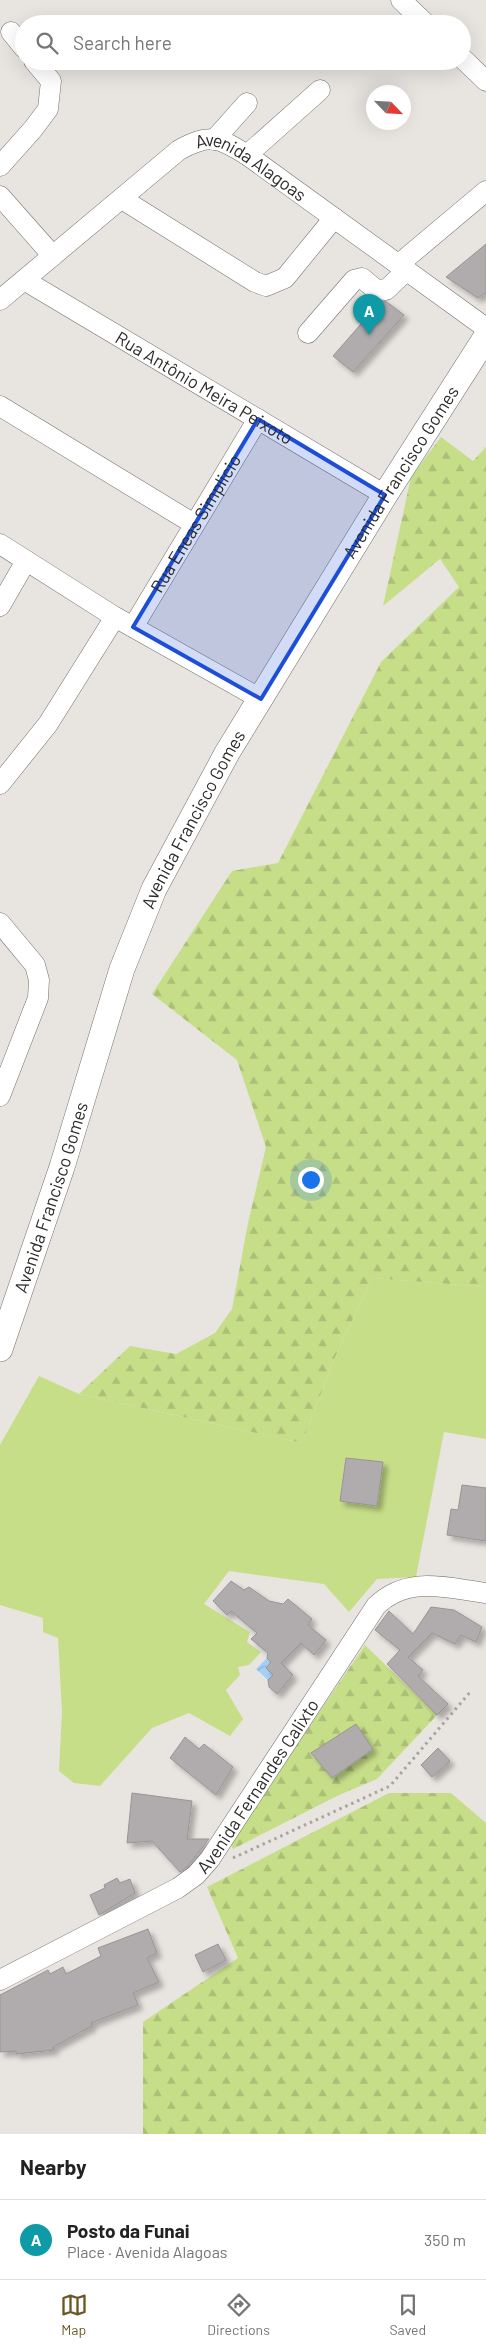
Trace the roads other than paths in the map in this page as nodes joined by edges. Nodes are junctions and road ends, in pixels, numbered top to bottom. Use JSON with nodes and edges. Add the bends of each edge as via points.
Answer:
{"nodes":[{"id":1,"x":401,"y":0,"type":"edge"},
{"id":2,"x":417,"y":15,"type":"edge"},
{"id":3,"x":11,"y":32,"type":"dead end"},
{"id":4,"x":15,"y":37,"type":"edge"},
{"id":5,"x":471,"y":67,"type":"edge"},
{"id":6,"x":41,"y":70,"type":"edge"},
{"id":7,"x":486,"y":81,"type":"edge"},
{"id":8,"x":320,"y":90,"type":"dead end"},
{"id":9,"x":248,"y":103,"type":"dead end"},
{"id":10,"x":214,"y":140,"type":"junction"},
{"id":11,"x":247,"y":155,"type":"junction"},
{"id":12,"x":0,"y":166,"type":"edge"},
{"id":13,"x":486,"y":191,"type":"edge"},
{"id":14,"x":0,"y":196,"type":"edge"},
{"id":15,"x":122,"y":200,"type":"junction"},
{"id":16,"x":334,"y":218,"type":"junction"},
{"id":17,"x":53,"y":256,"type":"junction"},
{"id":18,"x":403,"y":267,"type":"junction"},
{"id":19,"x":24,"y":280,"type":"junction"},
{"id":20,"x":0,"y":300,"type":"edge"},
{"id":21,"x":486,"y":328,"type":"edge"},
{"id":22,"x":308,"y":333,"type":"dead end"},
{"id":23,"x":486,"y":337,"type":"edge"},
{"id":24,"x":2,"y":412,"type":"edge"},
{"id":25,"x":258,"y":418,"type":"junction"},
{"id":26,"x":385,"y":495,"type":"junction"},
{"id":27,"x":194,"y":524,"type":"junction"},
{"id":28,"x":0,"y":544,"type":"edge"},
{"id":29,"x":26,"y":561,"type":"junction"},
{"id":30,"x":0,"y":606,"type":"edge"},
{"id":31,"x":115,"y":617,"type":"junction"},
{"id":32,"x":133,"y":627,"type":"junction"},
{"id":33,"x":261,"y":699,"type":"junction"},
{"id":34,"x":0,"y":784,"type":"edge"},
{"id":35,"x":0,"y":923,"type":"edge"},
{"id":36,"x":0,"y":1096,"type":"edge"},
{"id":37,"x":0,"y":1349,"type":"edge"},
{"id":38,"x":486,"y":1593,"type":"edge"},
{"id":39,"x":0,"y":1980,"type":"edge"}],
"edges":[{"from":1,"to":2,"type":"street"},
{"from":3,"to":4,"type":"street"},
{"from":5,"to":7,"type":"street"},
{"from":6,"to":12,"type":"street","via":[[50,81],[48,109]]},
{"from":8,"to":11,"type":"street"},
{"from":9,"to":10,"type":"street"},
{"from":10,"to":11,"type":"street","name":"Avenida Alagoas","via":[[222,140]]},
{"from":10,"to":15,"type":"street","name":"Avenida Alagoas","via":[[198,139],[179,150]]},
{"from":11,"to":16,"type":"street","name":"Avenida Alagoas"},
{"from":13,"to":18,"type":"street"},
{"from":14,"to":17,"type":"street"},
{"from":15,"to":16,"type":"street","via":[[266,286],[285,278]]},
{"from":15,"to":17,"type":"street","name":"Avenida Alagoas"},
{"from":16,"to":18,"type":"street","name":"Avenida Alagoas"},
{"from":17,"to":19,"type":"street","name":"Avenida Alagoas"},
{"from":18,"to":21,"type":"street","name":"Avenida Alagoas"},
{"from":18,"to":22,"type":"street","via":[[386,290],[375,289],[362,278],[354,280]]},
{"from":19,"to":20,"type":"street","name":"Avenida Alagoas"},
{"from":19,"to":25,"type":"street","name":"Rua Antônio Meira Peixoto"},
{"from":23,"to":26,"type":"main road","name":"Avenida Francisco Gomes"},
{"from":24,"to":27,"type":"street"},
{"from":25,"to":26,"type":"street","name":"Rua Antônio Meira Peixoto"},
{"from":25,"to":27,"type":"street","name":"Rua Eneas Simplicio"},
{"from":26,"to":33,"type":"main road","name":"Avenida Francisco Gomes"},
{"from":27,"to":32,"type":"street","name":"Rua Eneas Simplicio"},
{"from":28,"to":29,"type":"street"},
{"from":29,"to":30,"type":"street"},
{"from":29,"to":31,"type":"street"},
{"from":31,"to":32,"type":"street"},
{"from":31,"to":34,"type":"street","via":[[48,724]]},
{"from":32,"to":33,"type":"street"},
{"from":33,"to":37,"type":"main road","name":"Avenida Francisco Gomes","via":[[227,753],[154,889],[125,960],[62,1167]]},
{"from":35,"to":36,"type":"street","via":[[35,965],[39,980],[38,998]]},
{"from":38,"to":39,"type":"street","name":"Avenida Fernandes Calixto","via":[[428,1586],[404,1587],[388,1594],[376,1606],[210,1859],[196,1875],[178,1888]]}]}
